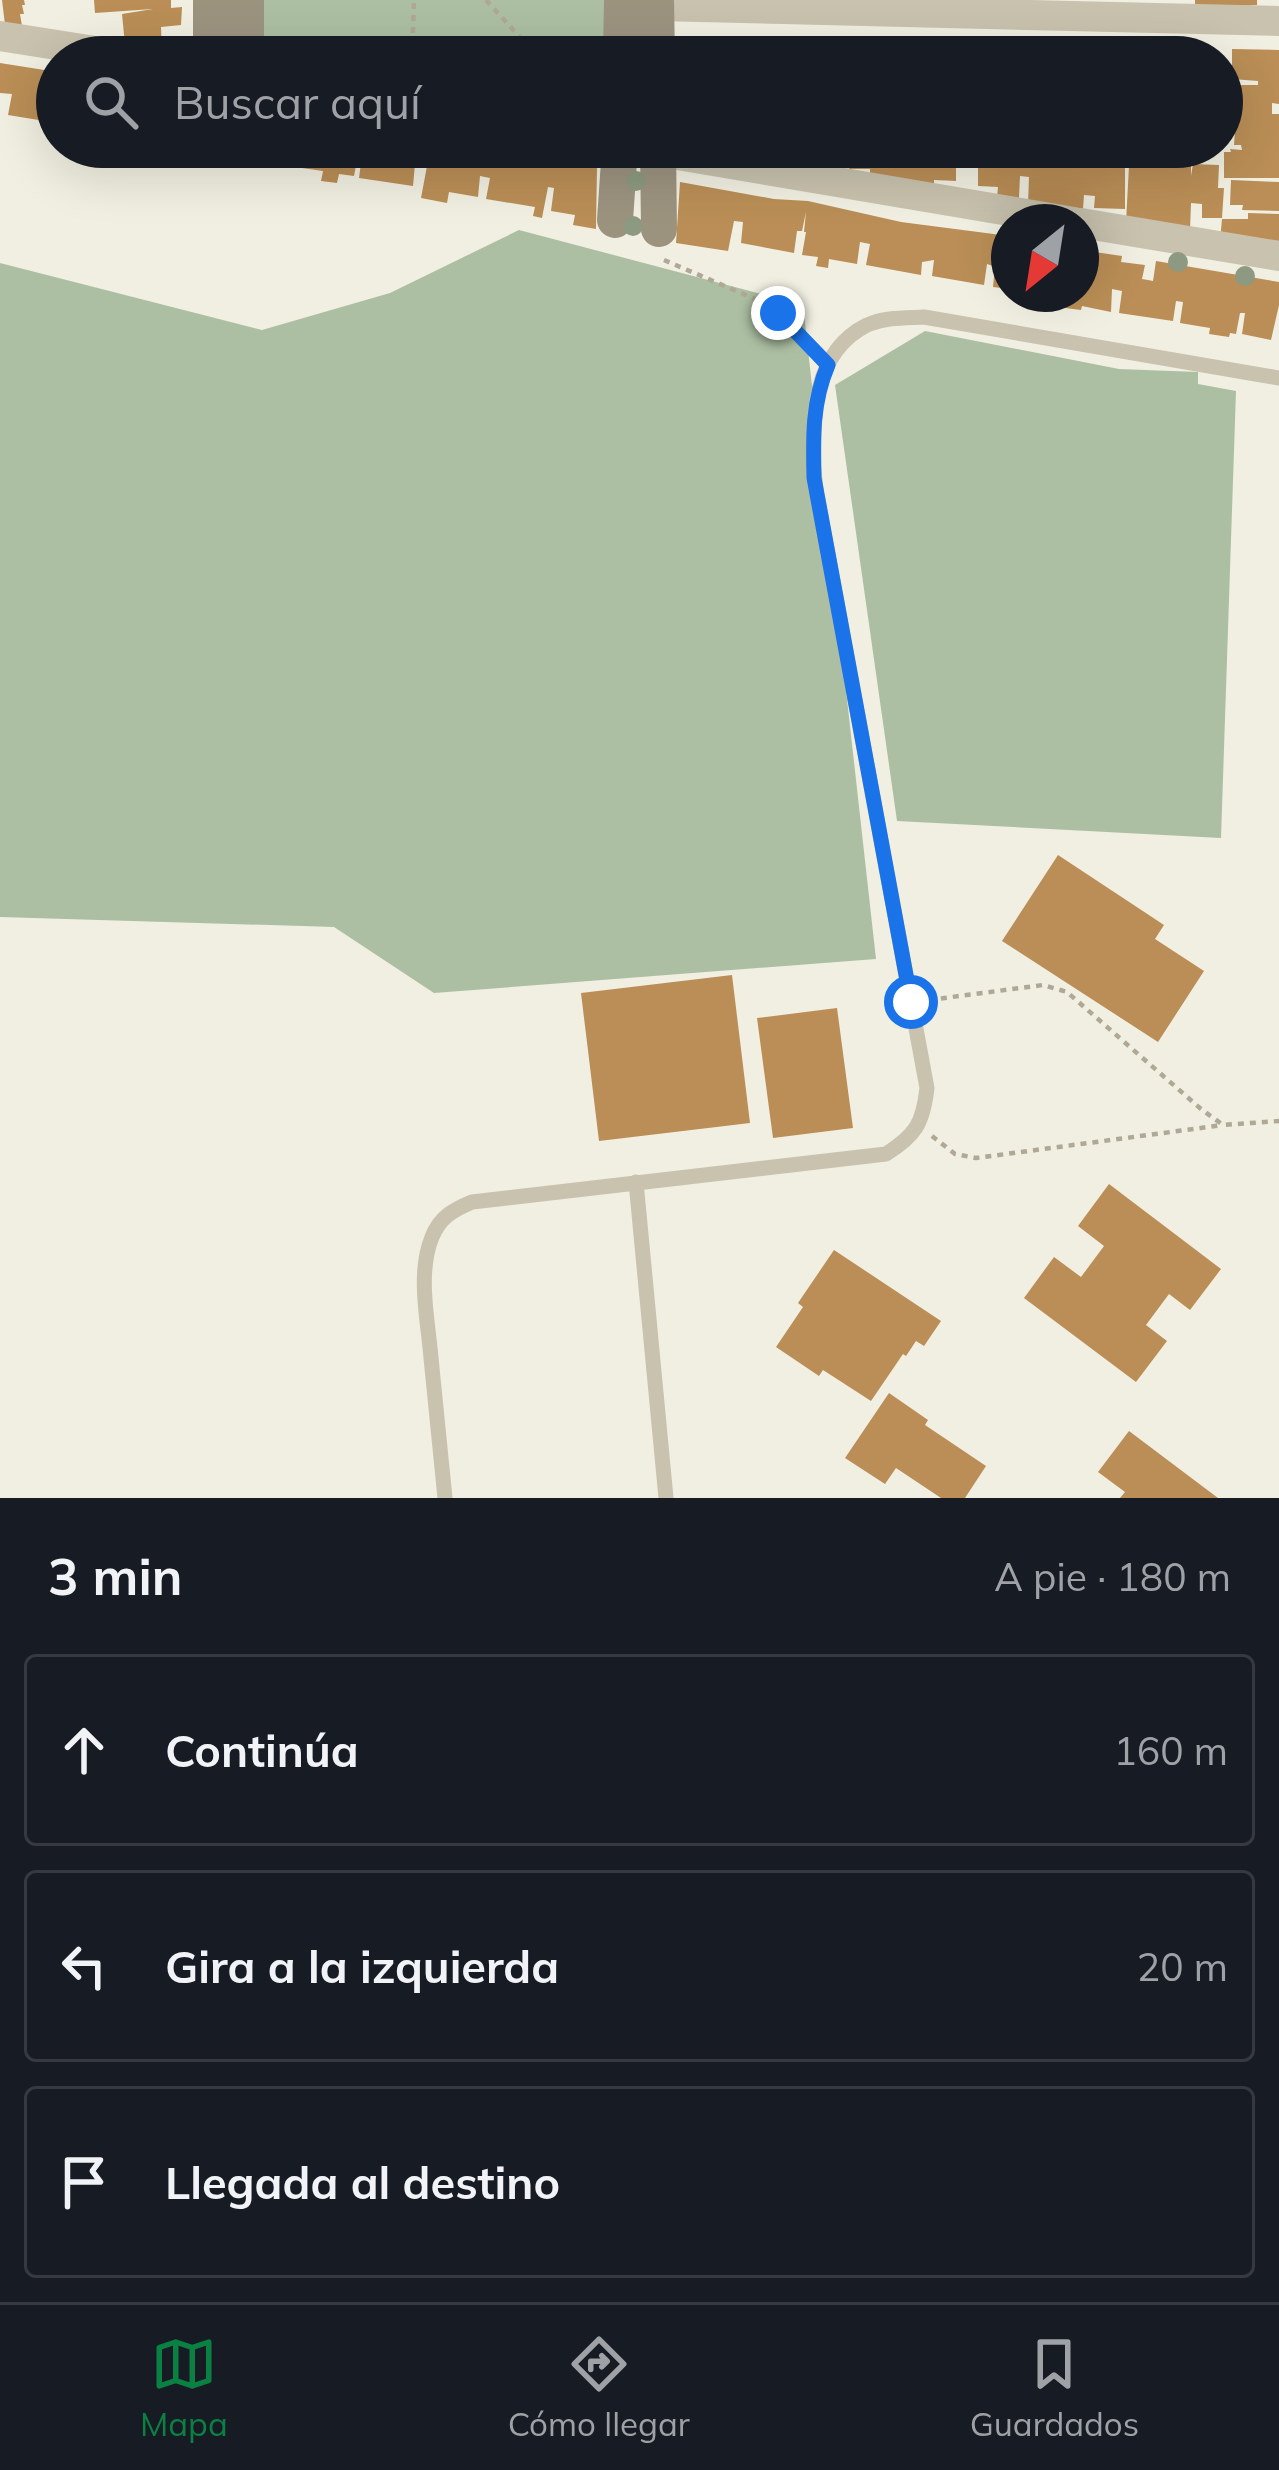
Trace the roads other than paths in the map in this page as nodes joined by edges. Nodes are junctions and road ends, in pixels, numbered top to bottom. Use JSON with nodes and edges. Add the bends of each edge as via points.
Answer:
{"nodes":[{"id":1,"x":211,"y":0,"type":"edge"},
{"id":2,"x":247,"y":0,"type":"edge"},
{"id":3,"x":645,"y":2,"type":"edge"},
{"id":4,"x":1279,"y":21,"type":"edge"},
{"id":5,"x":0,"y":36,"type":"edge"},
{"id":6,"x":211,"y":36,"type":"edge"},
{"id":7,"x":246,"y":36,"type":"edge"},
{"id":8,"x":630,"y":36,"type":"edge"},
{"id":9,"x":652,"y":36,"type":"edge"},
{"id":10,"x":36,"y":42,"type":"edge"},
{"id":11,"x":619,"y":168,"type":"edge"},
{"id":12,"x":651,"y":168,"type":"edge"},
{"id":13,"x":759,"y":168,"type":"edge"},
{"id":14,"x":991,"y":208,"type":"edge"},
{"id":15,"x":615,"y":220,"type":"dead end"},
{"id":16,"x":1099,"y":226,"type":"edge"},
{"id":17,"x":658,"y":243,"type":"road end"},
{"id":18,"x":1279,"y":256,"type":"edge"},
{"id":19,"x":1279,"y":378,"type":"edge"},
{"id":20,"x":636,"y":1182,"type":"junction"},
{"id":21,"x":445,"y":1498,"type":"edge"},
{"id":22,"x":666,"y":1498,"type":"edge"}],
"edges":[{"from":1,"to":6,"type":"street"},
{"from":2,"to":7,"type":"street"},
{"from":3,"to":4,"type":"street"},
{"from":3,"to":8,"type":"street"},
{"from":3,"to":9,"type":"street"},
{"from":5,"to":10,"type":"street"},
{"from":11,"to":15,"type":"street"},
{"from":12,"to":17,"type":"street"},
{"from":13,"to":14,"type":"street"},
{"from":16,"to":18,"type":"street"},
{"from":19,"to":20,"type":"lane","via":[[924,317],[866,326],[841,345],[818,388],[814,478],[927,1088],[919,1126],[886,1154]]},
{"from":20,"to":21,"type":"lane","via":[[472,1202],[439,1222],[426,1256],[425,1293]]},
{"from":20,"to":22,"type":"lane"}]}
